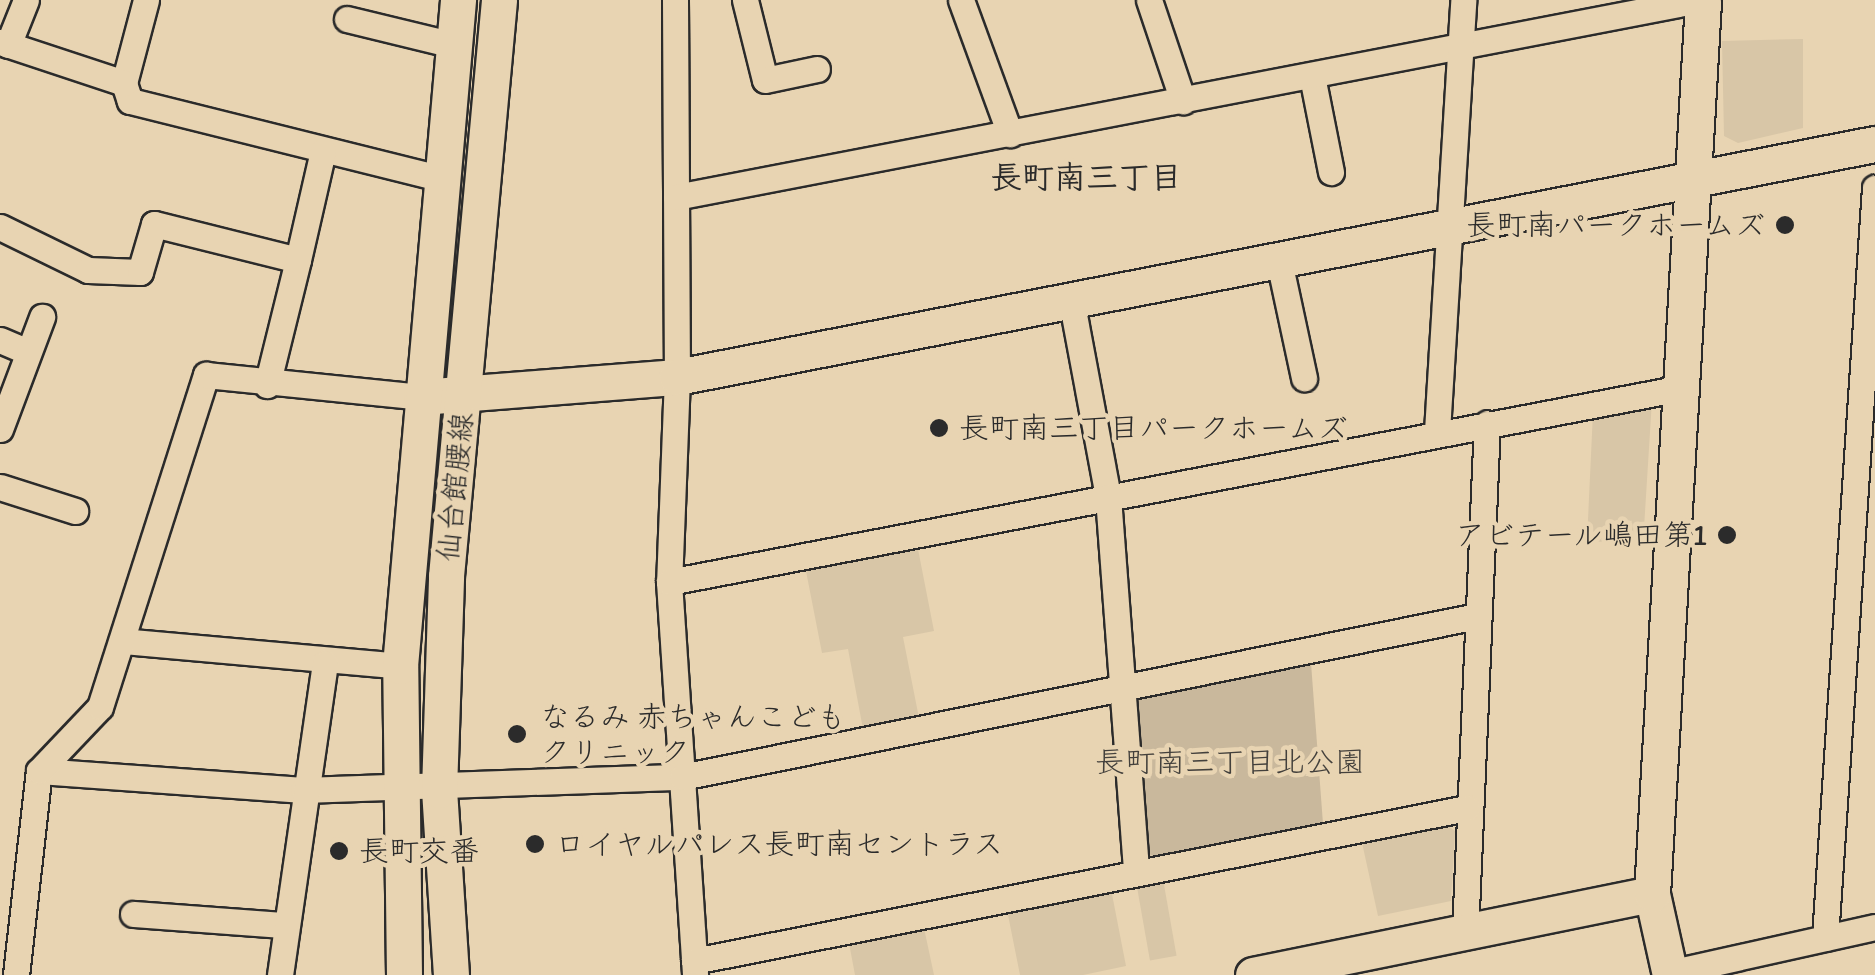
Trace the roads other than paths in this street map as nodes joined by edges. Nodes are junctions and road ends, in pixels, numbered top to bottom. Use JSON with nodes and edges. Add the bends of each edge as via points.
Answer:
{"nodes":[{"id":1,"x":26,"y":0,"type":"edge"},
{"id":2,"x":146,"y":0,"type":"edge"},
{"id":3,"x":458,"y":0,"type":"edge"},
{"id":4,"x":500,"y":0,"type":"edge"},
{"id":5,"x":675,"y":0,"type":"edge"},
{"id":6,"x":745,"y":0,"type":"edge"},
{"id":7,"x":961,"y":0,"type":"edge"},
{"id":8,"x":1149,"y":0,"type":"edge"},
{"id":9,"x":1463,"y":0,"type":"edge"},
{"id":10,"x":1701,"y":0,"type":"edge"},
{"id":11,"x":347,"y":18,"type":"dead end"},
{"id":12,"x":4,"y":44,"type":"edge"},
{"id":13,"x":454,"y":45,"type":"junction"},
{"id":14,"x":1460,"y":48,"type":"junction"},
{"id":15,"x":817,"y":69,"type":"dead end"},
{"id":16,"x":1312,"y":76,"type":"junction"},
{"id":17,"x":124,"y":84,"type":"junction"},
{"id":18,"x":1183,"y":101,"type":"junction"},
{"id":19,"x":1010,"y":134,"type":"junction"},
{"id":20,"x":1875,"y":144,"type":"edge"},
{"id":21,"x":322,"y":151,"type":"junction"},
{"id":22,"x":1331,"y":172,"type":"dead end"},
{"id":23,"x":440,"y":178,"type":"junction"},
{"id":24,"x":1694,"y":182,"type":"junction"},
{"id":25,"x":1875,"y":188,"type":"edge"},
{"id":26,"x":676,"y":197,"type":"junction"},
{"id":27,"x":1450,"y":226,"type":"junction"},
{"id":28,"x":0,"y":227,"type":"edge"},
{"id":29,"x":298,"y":260,"type":"junction"},
{"id":30,"x":1280,"y":261,"type":"junction"},
{"id":31,"x":1072,"y":304,"type":"junction"},
{"id":32,"x":42,"y":317,"type":"dead end"},
{"id":33,"x":0,"y":340,"type":"edge"},
{"id":34,"x":28,"y":352,"type":"junction"},
{"id":35,"x":677,"y":377,"type":"junction"},
{"id":36,"x":1304,"y":378,"type":"dead end"},
{"id":37,"x":267,"y":385,"type":"junction"},
{"id":38,"x":1681,"y":388,"type":"junction"},
{"id":39,"x":464,"y":395,"type":"junction"},
{"id":40,"x":420,"y":396,"type":"junction"},
{"id":41,"x":1487,"y":423,"type":"junction"},
{"id":42,"x":0,"y":429,"type":"edge"},
{"id":43,"x":1437,"y":431,"type":"junction"},
{"id":44,"x":0,"y":487,"type":"edge"},
{"id":45,"x":1108,"y":497,"type":"junction"},
{"id":46,"x":75,"y":511,"type":"dead end"},
{"id":47,"x":1864,"y":538,"type":"edge"},
{"id":48,"x":669,"y":582,"type":"junction"},
{"id":49,"x":1477,"y":616,"type":"junction"},
{"id":50,"x":122,"y":641,"type":"junction"},
{"id":51,"x":325,"y":663,"type":"junction"},
{"id":52,"x":400,"y":666,"type":"junction"},
{"id":53,"x":1123,"y":690,"type":"junction"},
{"id":54,"x":40,"y":771,"type":"junction"},
{"id":55,"x":682,"y":778,"type":"junction"},
{"id":56,"x":303,"y":790,"type":"junction"},
{"id":57,"x":400,"y":790,"type":"junction"},
{"id":58,"x":439,"y":790,"type":"junction"},
{"id":59,"x":1467,"y":808,"type":"junction"},
{"id":60,"x":1136,"y":872,"type":"junction"},
{"id":61,"x":1652,"y":894,"type":"junction"},
{"id":62,"x":132,"y":914,"type":"dead end"},
{"id":63,"x":284,"y":925,"type":"junction"},
{"id":64,"x":1875,"y":927,"type":"edge"},
{"id":65,"x":1464,"y":933,"type":"junction"},
{"id":66,"x":1825,"y":938,"type":"junction"},
{"id":67,"x":695,"y":968,"type":"edge"},
{"id":68,"x":1670,"y":974,"type":"edge"},
{"id":69,"x":16,"y":975,"type":"edge"},
{"id":70,"x":280,"y":975,"type":"edge"},
{"id":71,"x":404,"y":975,"type":"edge"},
{"id":72,"x":451,"y":975,"type":"edge"},
{"id":73,"x":1253,"y":975,"type":"edge"}],
"edges":[{"from":1,"to":12,"type":"street"},
{"from":2,"to":17,"type":"street"},
{"from":3,"to":13,"type":"street","name":"仙台館腰線"},
{"from":4,"to":39,"type":"street","name":"仙台館腰線"},
{"from":5,"to":26,"type":"street"},
{"from":6,"to":15,"type":"street","via":[[765,80]]},
{"from":7,"to":19,"type":"street"},
{"from":8,"to":18,"type":"street"},
{"from":9,"to":14,"type":"street"},
{"from":10,"to":14,"type":"street"},
{"from":10,"to":24,"type":"street"},
{"from":11,"to":13,"type":"street"},
{"from":12,"to":17,"type":"street"},
{"from":13,"to":23,"type":"street","name":"仙台館腰線"},
{"from":14,"to":16,"type":"street"},
{"from":14,"to":27,"type":"street"},
{"from":16,"to":18,"type":"street"},
{"from":16,"to":22,"type":"street"},
{"from":17,"to":21,"type":"street","via":[[130,101]]},
{"from":18,"to":19,"type":"street"},
{"from":19,"to":26,"type":"street"},
{"from":20,"to":24,"type":"street"},
{"from":21,"to":23,"type":"street"},
{"from":21,"to":29,"type":"street"},
{"from":23,"to":40,"type":"street","name":"仙台館腰線"},
{"from":24,"to":27,"type":"street"},
{"from":24,"to":38,"type":"street"},
{"from":25,"to":47,"type":"street"},
{"from":26,"to":35,"type":"street"},
{"from":27,"to":30,"type":"street"},
{"from":27,"to":43,"type":"street"},
{"from":28,"to":29,"type":"street","via":[[88,270],[140,272],[154,224]]},
{"from":29,"to":37,"type":"street"},
{"from":30,"to":31,"type":"street"},
{"from":30,"to":36,"type":"street"},
{"from":31,"to":35,"type":"street"},
{"from":31,"to":45,"type":"street"},
{"from":32,"to":34,"type":"street"},
{"from":33,"to":34,"type":"street"},
{"from":34,"to":42,"type":"street"},
{"from":35,"to":39,"type":"street"},
{"from":35,"to":48,"type":"street"},
{"from":37,"to":40,"type":"street"},
{"from":37,"to":50,"type":"street","via":[[206,375]]},
{"from":38,"to":41,"type":"street"},
{"from":38,"to":61,"type":"street"},
{"from":39,"to":40,"type":"street"},
{"from":39,"to":58,"type":"street","name":"仙台館腰線","via":[[446,576]]},
{"from":40,"to":52,"type":"street","name":"仙台館腰線"},
{"from":41,"to":43,"type":"street"},
{"from":41,"to":49,"type":"street"},
{"from":43,"to":45,"type":"street"},
{"from":44,"to":46,"type":"street"},
{"from":45,"to":48,"type":"street"},
{"from":45,"to":53,"type":"street"},
{"from":47,"to":66,"type":"street"},
{"from":48,"to":55,"type":"street"},
{"from":49,"to":53,"type":"street"},
{"from":49,"to":59,"type":"street"},
{"from":50,"to":51,"type":"street"},
{"from":50,"to":54,"type":"street","via":[[100,707]]},
{"from":51,"to":52,"type":"street"},
{"from":51,"to":56,"type":"street"},
{"from":52,"to":57,"type":"street","name":"仙台館腰線"},
{"from":53,"to":55,"type":"street"},
{"from":53,"to":60,"type":"street"},
{"from":54,"to":56,"type":"street"},
{"from":54,"to":69,"type":"street"},
{"from":55,"to":58,"type":"street"},
{"from":55,"to":67,"type":"street"},
{"from":56,"to":57,"type":"street"},
{"from":56,"to":63,"type":"street"},
{"from":57,"to":58,"type":"street"},
{"from":57,"to":71,"type":"street","name":"仙台館腰線"},
{"from":58,"to":72,"type":"street","name":"仙台館腰線"},
{"from":59,"to":60,"type":"street"},
{"from":59,"to":65,"type":"street"},
{"from":60,"to":67,"type":"street"},
{"from":61,"to":65,"type":"street"},
{"from":61,"to":68,"type":"street"},
{"from":62,"to":63,"type":"street"},
{"from":63,"to":70,"type":"street"},
{"from":64,"to":66,"type":"street"},
{"from":65,"to":73,"type":"street"},
{"from":66,"to":68,"type":"street"}]}
